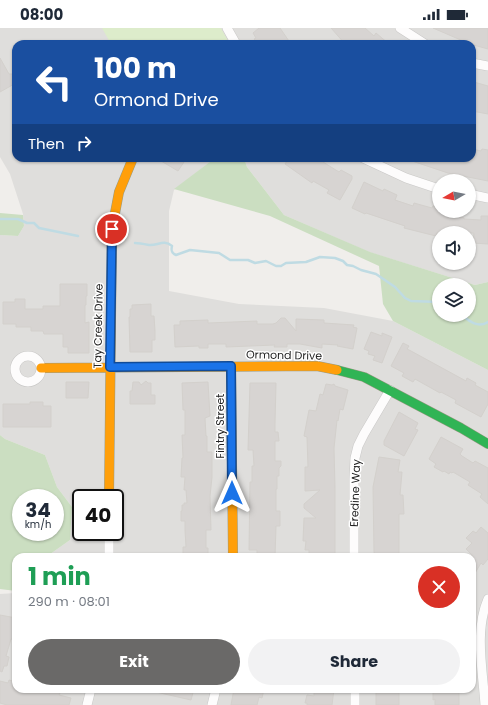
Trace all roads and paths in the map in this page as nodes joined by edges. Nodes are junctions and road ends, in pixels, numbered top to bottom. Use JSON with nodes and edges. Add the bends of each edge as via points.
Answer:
{"nodes":[{"id":1,"x":227,"y":28,"type":"edge"},
{"id":2,"x":400,"y":28,"type":"edge"},
{"id":3,"x":234,"y":40,"type":"edge"},
{"id":4,"x":419,"y":40,"type":"edge"},
{"id":5,"x":476,"y":64,"type":"edge"},
{"id":6,"x":488,"y":66,"type":"edge"},
{"id":7,"x":131,"y":162,"type":"edge"},
{"id":8,"x":372,"y":162,"type":"edge"},
{"id":9,"x":432,"y":187,"type":"edge"},
{"id":10,"x":476,"y":195,"type":"edge"},
{"id":11,"x":488,"y":198,"type":"edge"},
{"id":12,"x":231,"y":366,"type":"junction"},
{"id":13,"x":110,"y":367,"type":"junction"},
{"id":14,"x":41,"y":368,"type":"dead end"},
{"id":15,"x":390,"y":390,"type":"junction"},
{"id":16,"x":488,"y":444,"type":"edge"},
{"id":17,"x":110,"y":489,"type":"edge"},
{"id":18,"x":110,"y":541,"type":"edge"},
{"id":19,"x":110,"y":553,"type":"edge"},
{"id":20,"x":233,"y":553,"type":"edge"},
{"id":21,"x":354,"y":553,"type":"edge"},
{"id":22,"x":488,"y":599,"type":"edge"},
{"id":23,"x":90,"y":693,"type":"edge"},
{"id":24,"x":215,"y":693,"type":"edge"},
{"id":25,"x":355,"y":693,"type":"edge"},
{"id":26,"x":87,"y":705,"type":"edge"},
{"id":27,"x":212,"y":705,"type":"edge"},
{"id":28,"x":355,"y":705,"type":"edge"},
{"id":29,"x":485,"y":705,"type":"edge"}],
"edges":[{"from":1,"to":3,"type":"street"},
{"from":2,"to":4,"type":"street"},
{"from":5,"to":6,"type":"street"},
{"from":7,"to":13,"type":"street","name":"Tay Creek Drive","via":[[120,187],[112,229]]},
{"from":8,"to":9,"type":"street"},
{"from":10,"to":11,"type":"street"},
{"from":12,"to":13,"type":"street","name":"Ormond Drive"},
{"from":12,"to":15,"type":"street","name":"Ormond Drive","via":[[318,366],[350,372]]},
{"from":12,"to":20,"type":"street","name":"Fintry Street"},
{"from":13,"to":14,"type":"street","name":"Ormond Drive"},
{"from":13,"to":17,"type":"street","name":"Tay Creek Drive"},
{"from":15,"to":16,"type":"street","name":"Ormond Drive"},
{"from":15,"to":21,"type":"street","name":"Eredine Way","via":[[364,434],[355,458]]},
{"from":18,"to":19,"type":"street"},
{"from":22,"to":29,"type":"street","via":[[481,634]]},
{"from":23,"to":26,"type":"street"},
{"from":24,"to":27,"type":"street"},
{"from":25,"to":28,"type":"street"}]}
